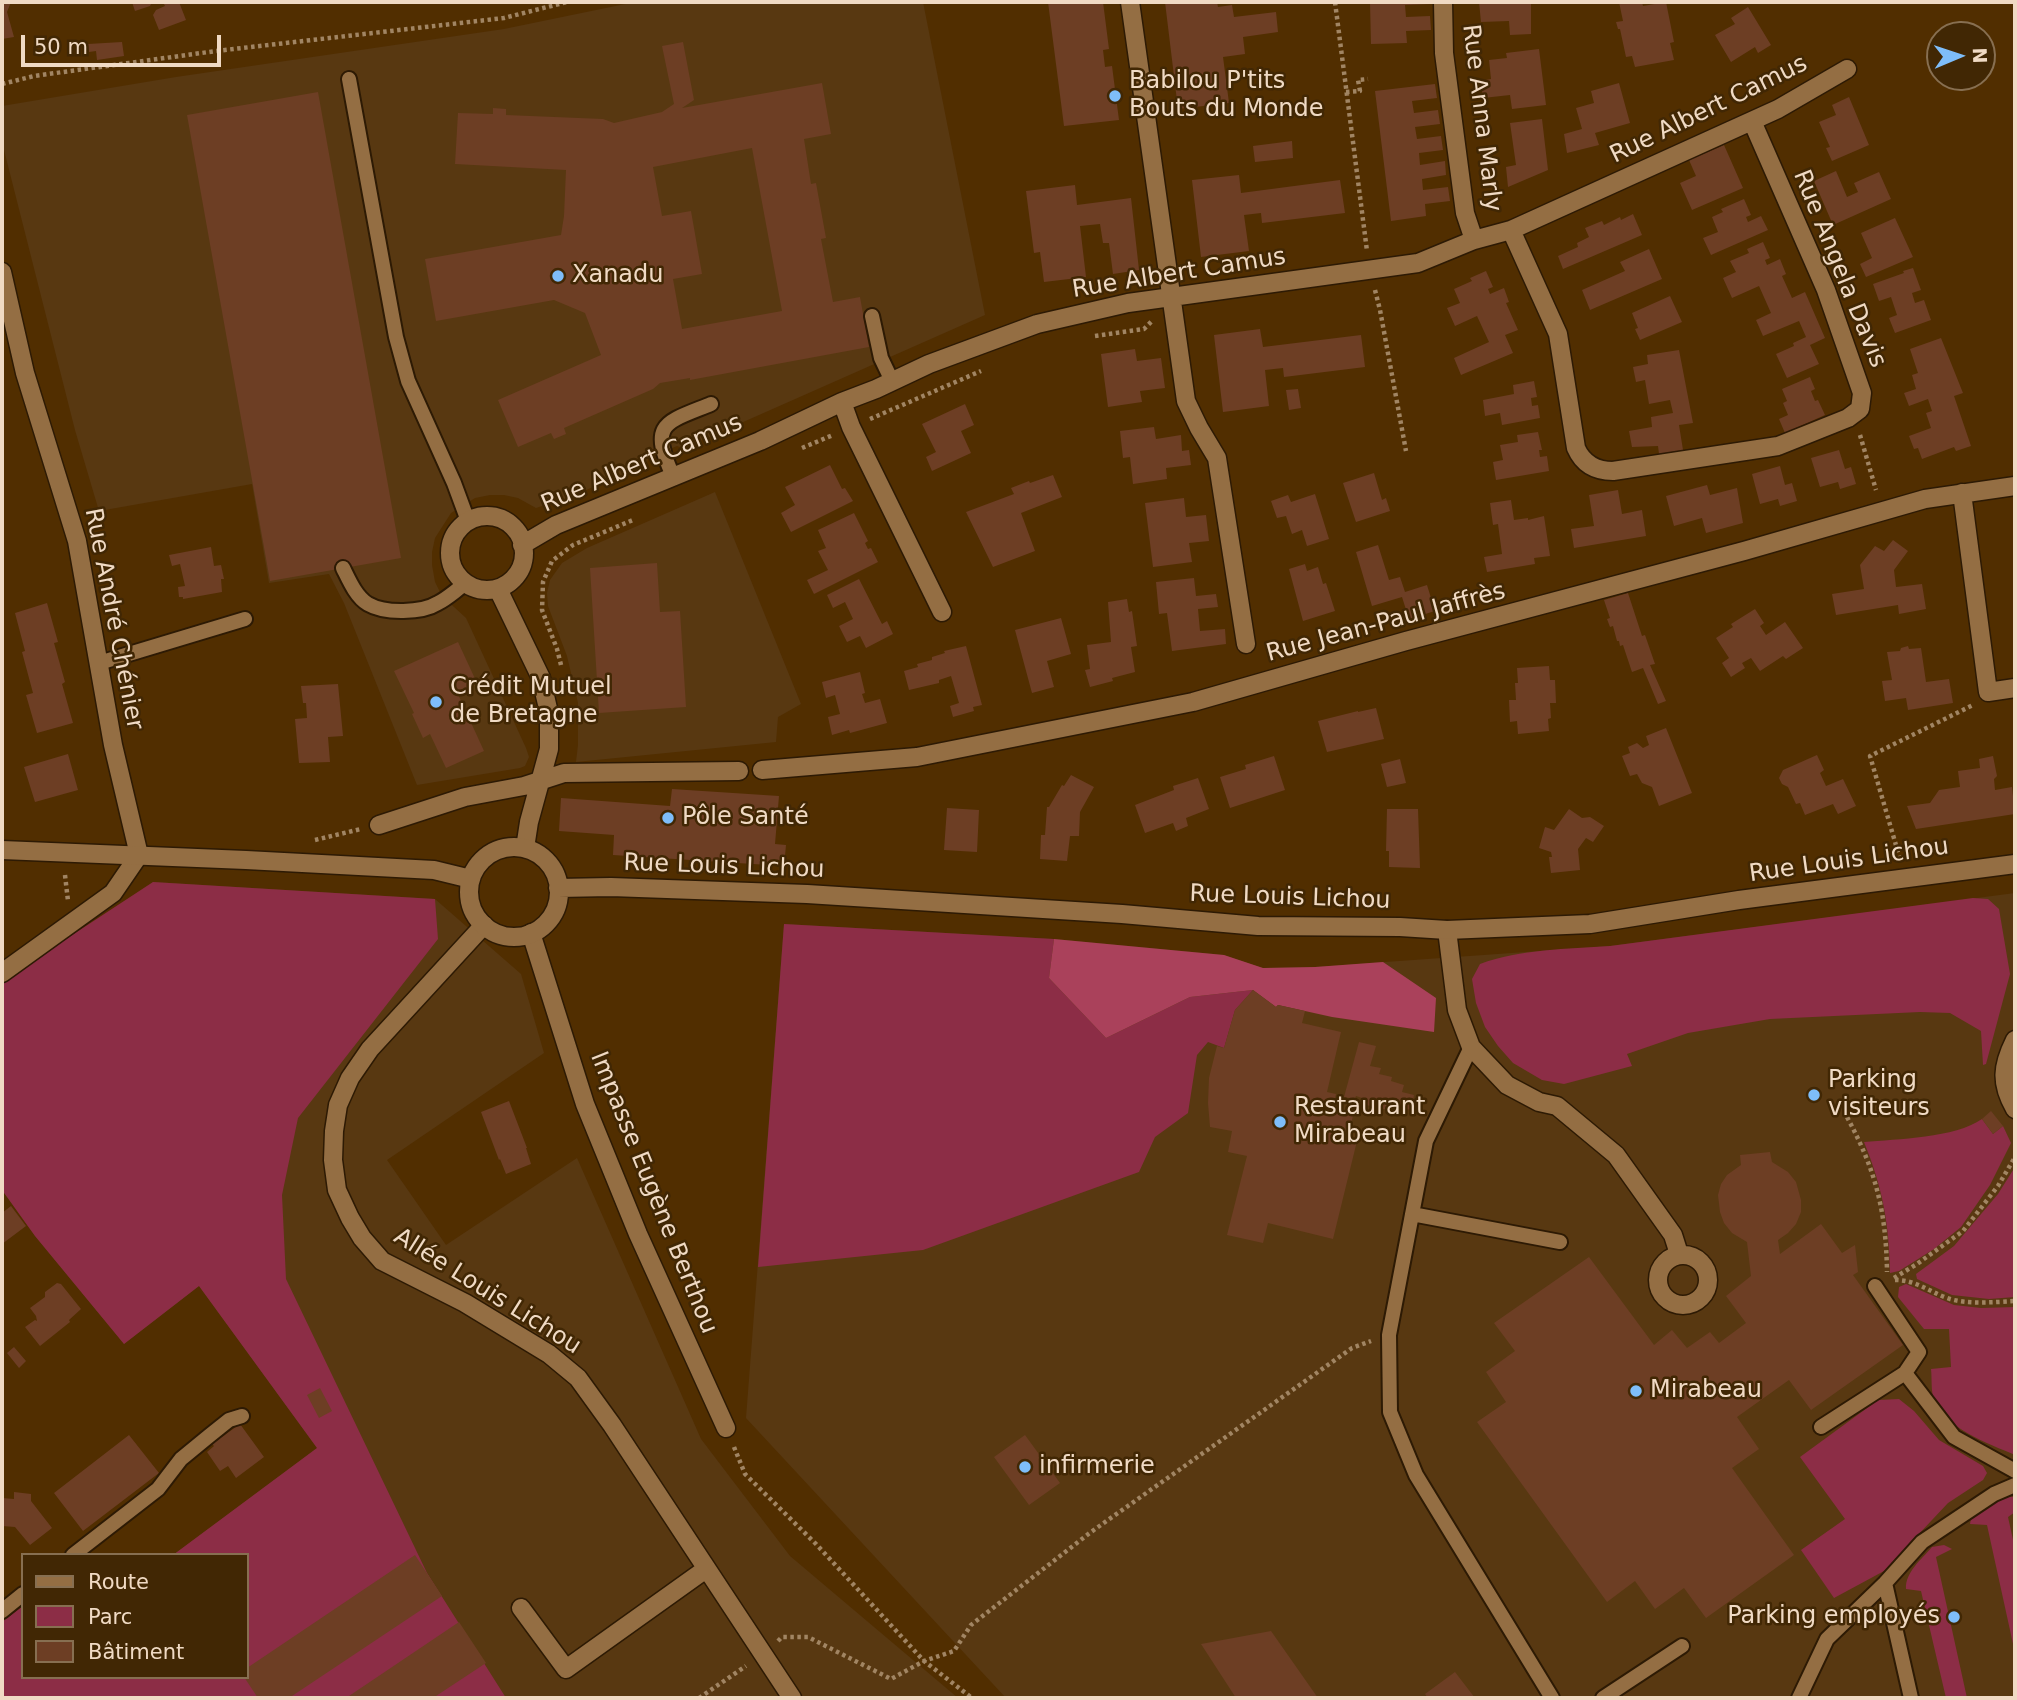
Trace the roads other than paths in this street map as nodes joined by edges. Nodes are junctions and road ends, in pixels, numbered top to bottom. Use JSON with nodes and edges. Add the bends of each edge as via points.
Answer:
{"nodes":[{"id":1,"x":1130,"y":2,"type":"edge"},
{"id":2,"x":1443,"y":2,"type":"edge"},
{"id":3,"x":1847,"y":69,"type":"dead end"},
{"id":4,"x":349,"y":79,"type":"dead end"},
{"id":5,"x":1752,"y":121,"type":"junction"},
{"id":6,"x":1511,"y":230,"type":"junction"},
{"id":7,"x":1474,"y":240,"type":"junction"},
{"id":8,"x":2,"y":272,"type":"edge"},
{"id":9,"x":1171,"y":297,"type":"junction"},
{"id":10,"x":872,"y":316,"type":"dead end"},
{"id":11,"x":892,"y":381,"type":"junction"},
{"id":12,"x":842,"y":402,"type":"junction"},
{"id":13,"x":711,"y":404,"type":"dead end"},
{"id":14,"x":673,"y":476,"type":"junction"},
{"id":15,"x":2015,"y":486,"type":"edge"},
{"id":16,"x":1962,"y":494,"type":"junction"},
{"id":17,"x":468,"y":521,"type":"junction"},
{"id":18,"x":522,"y":545,"type":"junction"},
{"id":19,"x":343,"y":568,"type":"dead end"},
{"id":20,"x":465,"y":584,"type":"junction"},
{"id":21,"x":498,"y":589,"type":"junction"},
{"id":22,"x":942,"y":612,"type":"dead end"},
{"id":23,"x":245,"y":619,"type":"dead end"},
{"id":24,"x":1246,"y":644,"type":"dead end"},
{"id":25,"x":99,"y":663,"type":"junction"},
{"id":26,"x":2015,"y":688,"type":"edge"},
{"id":27,"x":762,"y":770,"type":"dead end"},
{"id":28,"x":739,"y":771,"type":"dead end"},
{"id":29,"x":542,"y":780,"type":"junction"},
{"id":30,"x":379,"y":825,"type":"dead end"},
{"id":31,"x":524,"y":848,"type":"junction"},
{"id":32,"x":2,"y":850,"type":"edge"},
{"id":33,"x":139,"y":855,"type":"junction"},
{"id":34,"x":2015,"y":864,"type":"edge"},
{"id":35,"x":471,"y":879,"type":"junction"},
{"id":36,"x":558,"y":888,"type":"junction"},
{"id":37,"x":484,"y":925,"type":"junction"},
{"id":38,"x":1447,"y":930,"type":"junction"},
{"id":39,"x":531,"y":933,"type":"junction"},
{"id":40,"x":2,"y":973,"type":"edge"},
{"id":41,"x":2015,"y":1040,"type":"edge"},
{"id":42,"x":1471,"y":1047,"type":"junction"},
{"id":43,"x":2015,"y":1109,"type":"edge"},
{"id":44,"x":1412,"y":1214,"type":"junction"},
{"id":45,"x":1560,"y":1242,"type":"dead end"},
{"id":46,"x":1679,"y":1254,"type":"dead end"},
{"id":47,"x":1881,"y":1283,"type":"road end"},
{"id":48,"x":1905,"y":1373,"type":"junction"},
{"id":49,"x":243,"y":1416,"type":"dead end"},
{"id":50,"x":1821,"y":1427,"type":"dead end"},
{"id":51,"x":726,"y":1428,"type":"road end"},
{"id":52,"x":2015,"y":1471,"type":"edge"},
{"id":53,"x":2015,"y":1485,"type":"edge"},
{"id":54,"x":76,"y":1553,"type":"edge"},
{"id":55,"x":706,"y":1569,"type":"junction"},
{"id":56,"x":1885,"y":1583,"type":"junction"},
{"id":57,"x":21,"y":1596,"type":"edge"},
{"id":58,"x":521,"y":1608,"type":"dead end"},
{"id":59,"x":2,"y":1611,"type":"edge"},
{"id":60,"x":1682,"y":1646,"type":"dead end"},
{"id":61,"x":792,"y":1698,"type":"edge"},
{"id":62,"x":1552,"y":1698,"type":"edge"},
{"id":63,"x":1603,"y":1698,"type":"edge"},
{"id":64,"x":1799,"y":1698,"type":"edge"},
{"id":65,"x":1911,"y":1698,"type":"edge"}],
"edges":[{"from":1,"to":9,"type":"street"},
{"from":2,"to":7,"type":"street","name":"Rue Anna Marly","via":[[1445,62],[1461,187]]},
{"from":3,"to":5,"type":"street","name":"Rue Albert Camus"},
{"from":4,"to":17,"type":"lane","via":[[396,337],[408,381]]},
{"from":5,"to":6,"type":"street","name":"Rue Albert Camus"},
{"from":5,"to":6,"type":"street","name":"Rue Angela Davis","via":[[1826,290],[1863,393],[1860,409],[1848,418],[1778,446],[1613,471],[1592,467],[1576,448],[1559,334]]},
{"from":6,"to":7,"type":"street","name":"Rue Albert Camus"},
{"from":7,"to":9,"type":"street","name":"Rue Albert Camus","via":[[1418,263]]},
{"from":8,"to":25,"type":"street","name":"Rue André Chénier","via":[[25,373],[77,541]]},
{"from":9,"to":11,"type":"street","name":"Rue Albert Camus","via":[[1037,324]]},
{"from":9,"to":24,"type":"street","via":[[1186,401],[1217,458]]},
{"from":10,"to":11,"type":"lane","via":[[881,358]]},
{"from":11,"to":12,"type":"street","name":"Rue Albert Camus"},
{"from":12,"to":14,"type":"street","name":"Rue Albert Camus"},
{"from":12,"to":22,"type":"street"},
{"from":13,"to":14,"type":"lane","via":[[665,427],[662,452]]},
{"from":14,"to":18,"type":"street","name":"Rue Albert Camus","via":[[556,525]]},
{"from":15,"to":16,"type":"street","name":"Rue Jean-Paul Jaffrès"},
{"from":16,"to":26,"type":"street","via":[[1988,692]]},
{"from":16,"to":27,"type":"street","name":"Rue Jean-Paul Jaffrès","via":[[1925,499],[1194,702],[916,757]]},
{"from":17,"to":18,"type":"street","via":[[487,516],[506,522]]},
{"from":17,"to":20,"type":"street","via":[[453,537],[450,552],[452,566]]},
{"from":18,"to":21,"type":"street","via":[[519,571]]},
{"from":19,"to":20,"type":"lane","via":[[367,604],[387,610],[413,611],[437,605]]},
{"from":20,"to":21,"type":"street","via":[[481,590]]},
{"from":21,"to":29,"type":"street","via":[[541,678],[549,713],[549,749]]},
{"from":23,"to":25,"type":"lane"},
{"from":25,"to":33,"type":"street","name":"Rue André Chénier"},
{"from":28,"to":29,"type":"street","via":[[564,774]]},
{"from":29,"to":30,"type":"street","via":[[466,797]]},
{"from":29,"to":31,"type":"street"},
{"from":31,"to":35,"type":"street","via":[[498,850],[486,857]]},
{"from":31,"to":36,"type":"street","via":[[546,860]]},
{"from":32,"to":33,"type":"street"},
{"from":33,"to":35,"type":"street","via":[[434,870]]},
{"from":33,"to":40,"type":"street","via":[[113,893]]},
{"from":34,"to":38,"type":"street","name":"Rue Louis Lichou","via":[[1739,900],[1590,925]]},
{"from":35,"to":37,"type":"street","via":[[474,912]]},
{"from":36,"to":38,"type":"street","name":"Rue Louis Lichou","via":[[820,895],[1258,926]]},
{"from":36,"to":39,"type":"street","via":[[556,910]]},
{"from":37,"to":39,"type":"street","via":[[507,936]]},
{"from":37,"to":55,"type":"street","name":"Allée Louis Lichou","via":[[370,1049],[350,1078],[338,1105],[334,1131],[337,1190],[362,1238],[382,1261],[486,1315],[578,1378]]},
{"from":38,"to":42,"type":"street","via":[[1457,1010]]},
{"from":39,"to":51,"type":"street","name":"Impasse Eugène Berthou","via":[[584,1104]]},
{"from":41,"to":43,"type":"street","via":[[2004,1076]]},
{"from":42,"to":44,"type":"lane","via":[[1426,1141]]},
{"from":42,"to":46,"type":"street","via":[[1507,1085],[1557,1106],[1616,1155],[1673,1235]]},
{"from":44,"to":45,"type":"lane"},
{"from":44,"to":62,"type":"lane","via":[[1389,1335],[1390,1412],[1416,1475]]},
{"from":47,"to":48,"type":"lane","via":[[1919,1352]]},
{"from":48,"to":50,"type":"lane"},
{"from":48,"to":52,"type":"lane","via":[[1954,1437]]},
{"from":49,"to":54,"type":"lane","via":[[229,1420],[200,1443],[158,1489]]},
{"from":53,"to":56,"type":"lane","via":[[1922,1542]]},
{"from":55,"to":58,"type":"street","via":[[566,1669]]},
{"from":55,"to":61,"type":"street","name":"Allée Louis Lichou"},
{"from":56,"to":64,"type":"lane","via":[[1827,1639]]},
{"from":56,"to":65,"type":"lane"},
{"from":57,"to":59,"type":"lane"},
{"from":60,"to":63,"type":"lane"}]}
